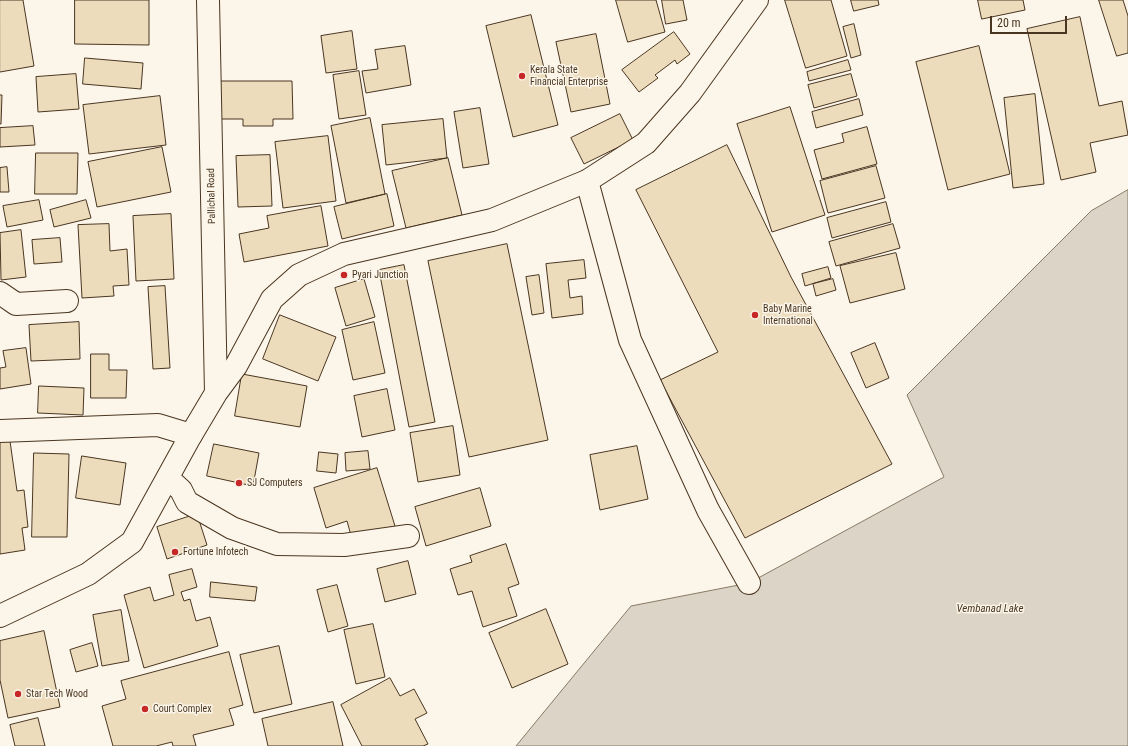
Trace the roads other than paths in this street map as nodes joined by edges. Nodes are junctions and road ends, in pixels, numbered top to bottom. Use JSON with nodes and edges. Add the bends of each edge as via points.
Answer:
{"nodes":[{"id":1,"x":208,"y":0,"type":"edge"},
{"id":2,"x":757,"y":0,"type":"edge"},
{"id":3,"x":587,"y":181,"type":"junction"},
{"id":4,"x":0,"y":293,"type":"edge"},
{"id":5,"x":67,"y":301,"type":"dead end"},
{"id":6,"x":216,"y":393,"type":"junction"},
{"id":7,"x":0,"y":431,"type":"edge"},
{"id":8,"x":191,"y":435,"type":"junction"},
{"id":9,"x":168,"y":478,"type":"junction"},
{"id":10,"x":408,"y":536,"type":"dead end"},
{"id":11,"x":749,"y":583,"type":"dead end"},
{"id":12,"x":0,"y":616,"type":"edge"}],
"edges":[{"from":1,"to":6,"type":"main road","name":"Pallichal Road"},
{"from":2,"to":3,"type":"main road","via":[[690,93],[646,143]]},
{"from":3,"to":6,"type":"main road","via":[[492,220],[344,254],[299,275],[272,299],[236,366]]},
{"from":3,"to":11,"type":"main road","via":[[630,340],[708,510]]},
{"from":4,"to":5,"type":"main road","via":[[16,304]]},
{"from":6,"to":8,"type":"main road"},
{"from":7,"to":8,"type":"main road","via":[[158,425]]},
{"from":8,"to":9,"type":"main road"},
{"from":9,"to":10,"type":"main road","via":[[181,490],[187,502],[232,528],[277,544],[344,545]]},
{"from":9,"to":12,"type":"main road","via":[[132,542],[88,574]]}]}
